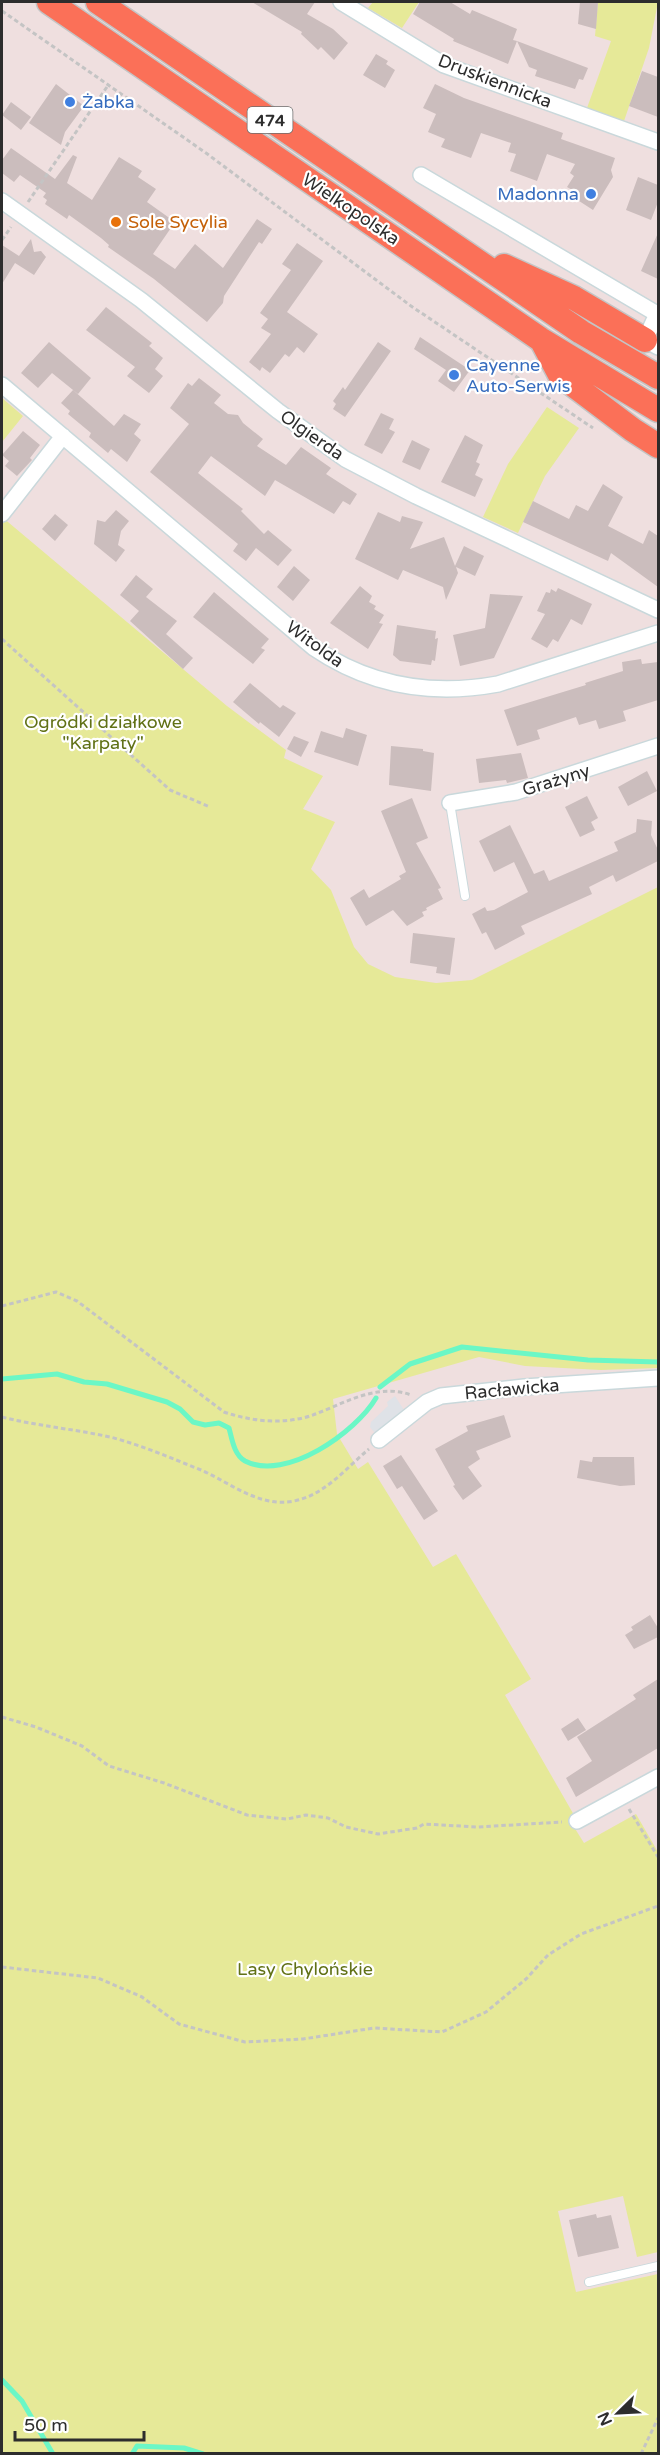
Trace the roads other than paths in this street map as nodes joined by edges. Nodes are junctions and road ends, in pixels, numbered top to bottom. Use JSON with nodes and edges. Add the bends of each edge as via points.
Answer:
{"nodes":[{"id":1,"x":49,"y":2,"type":"edge"},
{"id":2,"x":98,"y":2,"type":"edge"},
{"id":3,"x":340,"y":2,"type":"edge"},
{"id":4,"x":658,"y":142,"type":"edge"},
{"id":5,"x":421,"y":175,"type":"dead end"},
{"id":6,"x":2,"y":201,"type":"edge"},
{"id":7,"x":442,"y":238,"type":"junction"},
{"id":8,"x":540,"y":339,"type":"junction"},
{"id":9,"x":652,"y":344,"type":"edge"},
{"id":10,"x":658,"y":377,"type":"edge"},
{"id":11,"x":2,"y":385,"type":"edge"},
{"id":12,"x":658,"y":410,"type":"edge"},
{"id":13,"x":63,"y":436,"type":"junction"},
{"id":14,"x":658,"y":446,"type":"edge"},
{"id":15,"x":2,"y":513,"type":"edge"},
{"id":16,"x":658,"y":610,"type":"edge"},
{"id":17,"x":658,"y":633,"type":"edge"},
{"id":18,"x":658,"y":746,"type":"edge"},
{"id":19,"x":450,"y":803,"type":"joint"},
{"id":20,"x":465,"y":896,"type":"dead end"},
{"id":21,"x":658,"y":1378,"type":"edge"},
{"id":22,"x":379,"y":1440,"type":"road end"},
{"id":23,"x":658,"y":1777,"type":"edge"},
{"id":24,"x":577,"y":1821,"type":"road end"},
{"id":25,"x":658,"y":2266,"type":"edge"},
{"id":26,"x":589,"y":2282,"type":"dead end"}],
"edges":[{"from":1,"to":8,"type":"main road","name":"Wielkopolska","number":"474"},
{"from":2,"to":7,"type":"main road","name":"Wielkopolska","number":"474"},
{"from":3,"to":4,"type":"street","name":"Druskiennicka","via":[[444,65]]},
{"from":5,"to":9,"type":"street","via":[[657,314]]},
{"from":6,"to":16,"type":"street","name":"Olgierda","via":[[141,300],[278,411],[345,459]]},
{"from":7,"to":9,"type":"main road","via":[[574,298]]},
{"from":7,"to":10,"type":"main road","name":"Wielkopolska","number":"474","via":[[590,338]]},
{"from":8,"to":12,"type":"main road","name":"Wielkopolska","number":"474"},
{"from":8,"to":14,"type":"main road","via":[[560,375]]},
{"from":11,"to":13,"type":"street","name":"Witolda"},
{"from":13,"to":15,"type":"street"},
{"from":13,"to":17,"type":"street","name":"Witolda","via":[[314,648],[372,678],[421,689],[479,688]]},
{"from":18,"to":19,"type":"street","name":"Grażyny","via":[[516,792]]},
{"from":19,"to":20,"type":"lane"},
{"from":21,"to":22,"type":"street","name":"Racławicka","via":[[448,1395],[427,1402]]},
{"from":23,"to":24,"type":"street"},
{"from":25,"to":26,"type":"lane"}]}
